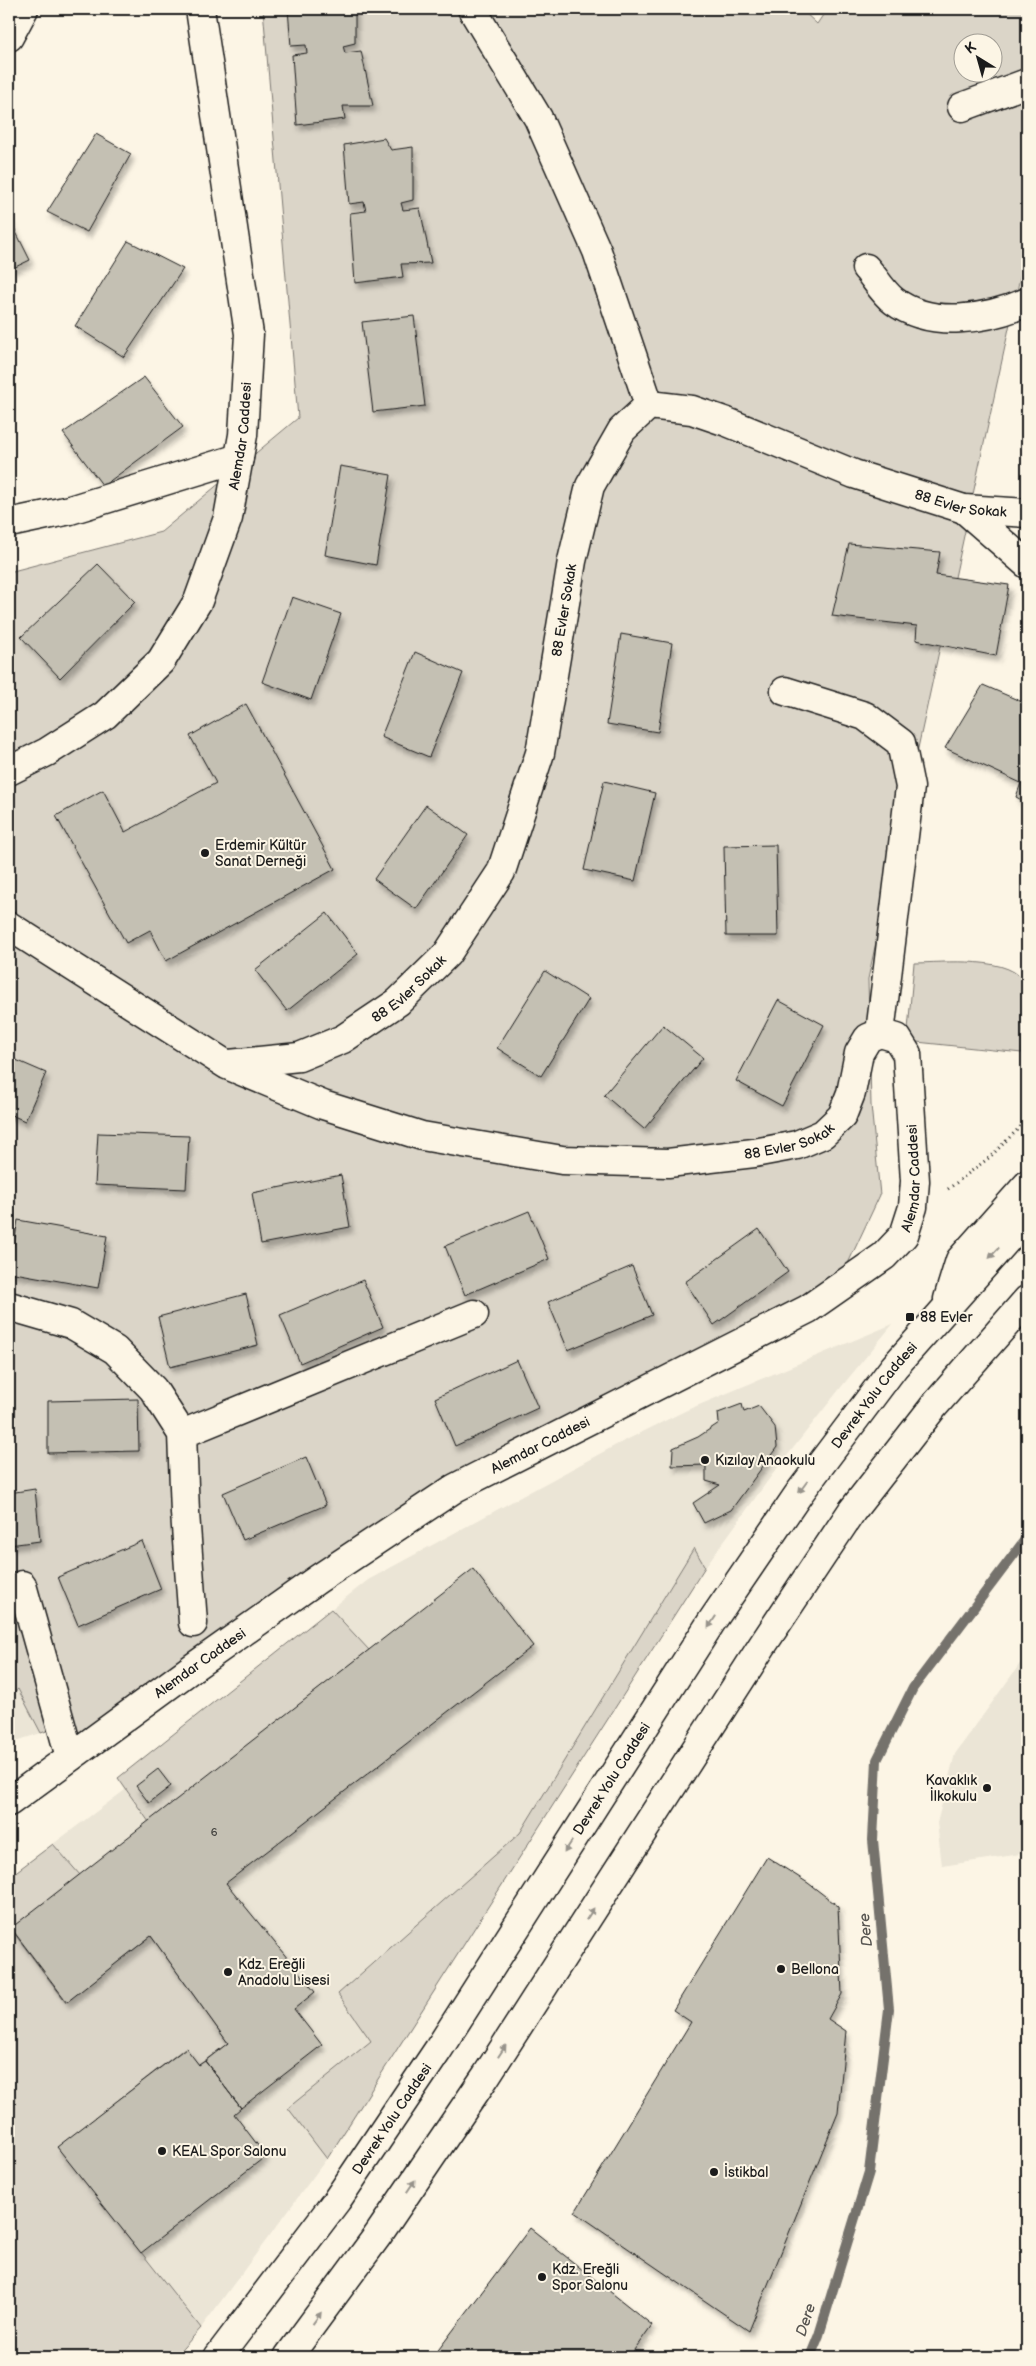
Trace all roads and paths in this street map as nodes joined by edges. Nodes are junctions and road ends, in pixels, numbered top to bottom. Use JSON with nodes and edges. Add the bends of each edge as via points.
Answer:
{"nodes":[{"id":1,"x":24,"y":9,"type":"edge"},
{"id":2,"x":200,"y":9,"type":"edge"},
{"id":3,"x":472,"y":9,"type":"edge"},
{"id":4,"x":9,"y":37,"type":"edge"},
{"id":5,"x":1027,"y":83,"type":"edge"},
{"id":6,"x":962,"y":107,"type":"dead end"},
{"id":7,"x":866,"y":268,"type":"dead end"},
{"id":8,"x":1027,"y":302,"type":"edge"},
{"id":9,"x":649,"y":405,"type":"junction"},
{"id":10,"x":239,"y":458,"type":"junction"},
{"id":11,"x":964,"y":509,"type":"junction"},
{"id":12,"x":1027,"y":513,"type":"edge"},
{"id":13,"x":9,"y":523,"type":"edge"},
{"id":14,"x":1027,"y":564,"type":"edge"},
{"id":15,"x":785,"y":691,"type":"dead end"},
{"id":16,"x":9,"y":771,"type":"edge"},
{"id":17,"x":9,"y":926,"type":"edge"},
{"id":18,"x":880,"y":1033,"type":"junction"},
{"id":19,"x":227,"y":1065,"type":"junction"},
{"id":20,"x":1027,"y":1120,"type":"edge"},
{"id":21,"x":1027,"y":1186,"type":"edge"},
{"id":22,"x":1027,"y":1217,"type":"edge"},
{"id":23,"x":910,"y":1218,"type":"junction"},
{"id":24,"x":1027,"y":1300,"type":"edge"},
{"id":25,"x":9,"y":1306,"type":"edge"},
{"id":26,"x":946,"y":1308,"type":"junction"},
{"id":27,"x":474,"y":1314,"type":"dead end"},
{"id":28,"x":182,"y":1434,"type":"junction"},
{"id":29,"x":22,"y":1585,"type":"dead end"},
{"id":30,"x":193,"y":1623,"type":"dead end"},
{"id":31,"x":70,"y":1757,"type":"junction"},
{"id":32,"x":9,"y":1802,"type":"edge"},
{"id":33,"x":218,"y":2357,"type":"edge"},
{"id":34,"x":288,"y":2357,"type":"edge"}],
"edges":[{"from":1,"to":4,"type":"main road"},
{"from":2,"to":10,"type":"main road","name":"Alemdar Caddesi","via":[[249,334]]},
{"from":3,"to":9,"type":"main road","via":[[538,118],[598,251]]},
{"from":5,"to":6,"type":"main road"},
{"from":7,"to":8,"type":"main road","via":[[892,300],[913,313],[957,319],[1009,310]]},
{"from":9,"to":11,"type":"main road","name":"88 Evler Sokak","via":[[692,410],[854,474]]},
{"from":9,"to":19,"type":"main road","name":"88 Evler Sokak","via":[[622,430],[590,486],[572,560],[540,752],[501,872],[447,954],[398,1002],[343,1039],[299,1057]]},
{"from":10,"to":13,"type":"main road","via":[[70,510]]},
{"from":10,"to":16,"type":"main road","name":"Alemdar Caddesi","via":[[228,518],[198,601],[161,661],[105,714],[47,752]]},
{"from":11,"to":12,"type":"main road","name":"88 Evler Sokak"},
{"from":11,"to":14,"type":"main road"},
{"from":15,"to":18,"type":"main road","via":[[865,716],[901,743],[910,787]]},
{"from":17,"to":19,"type":"main road","name":"88 Evler Sokak"},
{"from":18,"to":19,"type":"main road","name":"88 Evler Sokak","via":[[868,1038],[859,1053],[851,1093],[842,1116],[823,1134],[797,1145],[668,1163],[562,1160],[422,1136],[323,1105]]},
{"from":18,"to":23,"type":"main road","name":"Alemdar Caddesi","via":[[897,1038],[907,1054],[915,1181]]},
{"from":20,"to":23,"type":"path","via":[[990,1157]]},
{"from":21,"to":26,"type":"main road","via":[[960,1260]]},
{"from":22,"to":26,"type":"main road","name":"Devrek Yolu Caddesi","one_way":true},
{"from":23,"to":31,"type":"main road","name":"Alemdar Caddesi","via":[[904,1234],[884,1256],[808,1309],[456,1488],[318,1579]]},
{"from":34,"to":24,"type":"main road","one_way":true,"via":[[378,2235],[486,2076],[762,1646],[852,1512],[934,1406]]},
{"from":25,"to":28,"type":"main road","via":[[71,1324],[114,1350],[153,1389]]},
{"from":26,"to":33,"type":"main road","name":"Devrek Yolu Caddesi","one_way":true,"via":[[894,1367],[800,1492],[712,1621],[428,2066],[337,2200]]},
{"from":27,"to":28,"type":"main road"},
{"from":28,"to":30,"type":"main road"},
{"from":29,"to":31,"type":"main road"},
{"from":31,"to":32,"type":"main road","name":"Alemdar Caddesi"}]}
